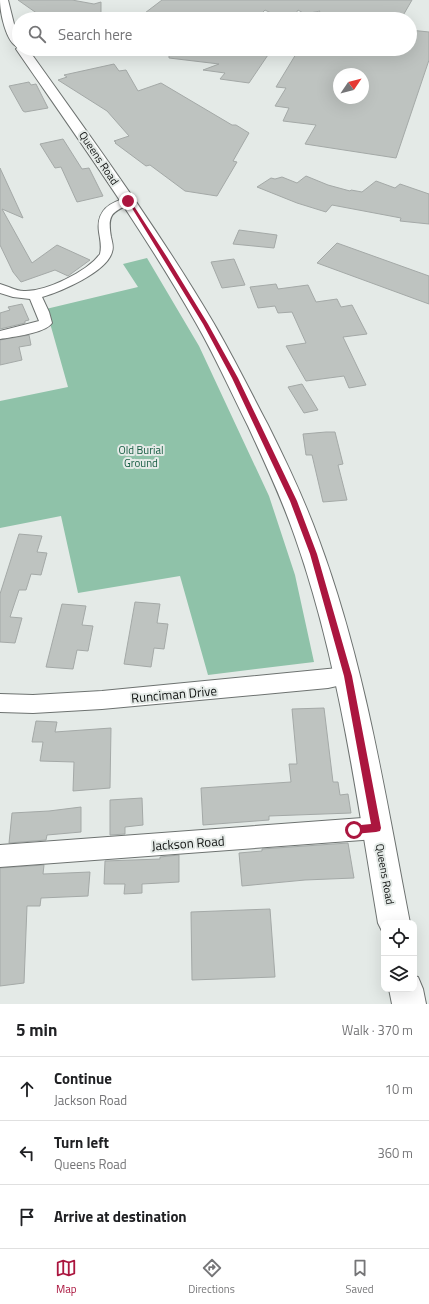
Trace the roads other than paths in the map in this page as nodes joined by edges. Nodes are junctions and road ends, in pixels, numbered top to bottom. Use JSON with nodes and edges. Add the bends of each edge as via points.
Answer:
{"nodes":[{"id":1,"x":2,"y":0,"type":"edge"},
{"id":2,"x":12,"y":32,"type":"edge"},
{"id":3,"x":27,"y":56,"type":"edge"},
{"id":4,"x":128,"y":201,"type":"junction"},
{"id":5,"x":0,"y":288,"type":"edge"},
{"id":6,"x":34,"y":294,"type":"junction"},
{"id":7,"x":0,"y":335,"type":"edge"},
{"id":8,"x":348,"y":676,"type":"junction"},
{"id":9,"x":0,"y":703,"type":"edge"},
{"id":10,"x":376,"y":828,"type":"junction"},
{"id":11,"x":0,"y":856,"type":"edge"},
{"id":12,"x":393,"y":920,"type":"edge"},
{"id":13,"x":407,"y":992,"type":"edge"},
{"id":14,"x":409,"y":1004,"type":"edge"}],
"edges":[{"from":1,"to":2,"type":"main road"},
{"from":3,"to":4,"type":"main road","name":"Queens Road"},
{"from":4,"to":6,"type":"street","via":[[110,210],[104,217],[107,246],[106,255],[100,262],[51,290]]},
{"from":4,"to":8,"type":"main road","name":"Queens Road","via":[[206,324],[278,466],[313,554]]},
{"from":5,"to":6,"type":"street","via":[[12,293]]},
{"from":6,"to":7,"type":"street","via":[[46,323]]},
{"from":8,"to":9,"type":"street","name":"Runciman Drive","via":[[102,700]]},
{"from":8,"to":10,"type":"main road","name":"Queens Road"},
{"from":10,"to":11,"type":"street","name":"Jackson Road"},
{"from":10,"to":12,"type":"main road","name":"Queens Road"},
{"from":13,"to":14,"type":"main road"}]}
